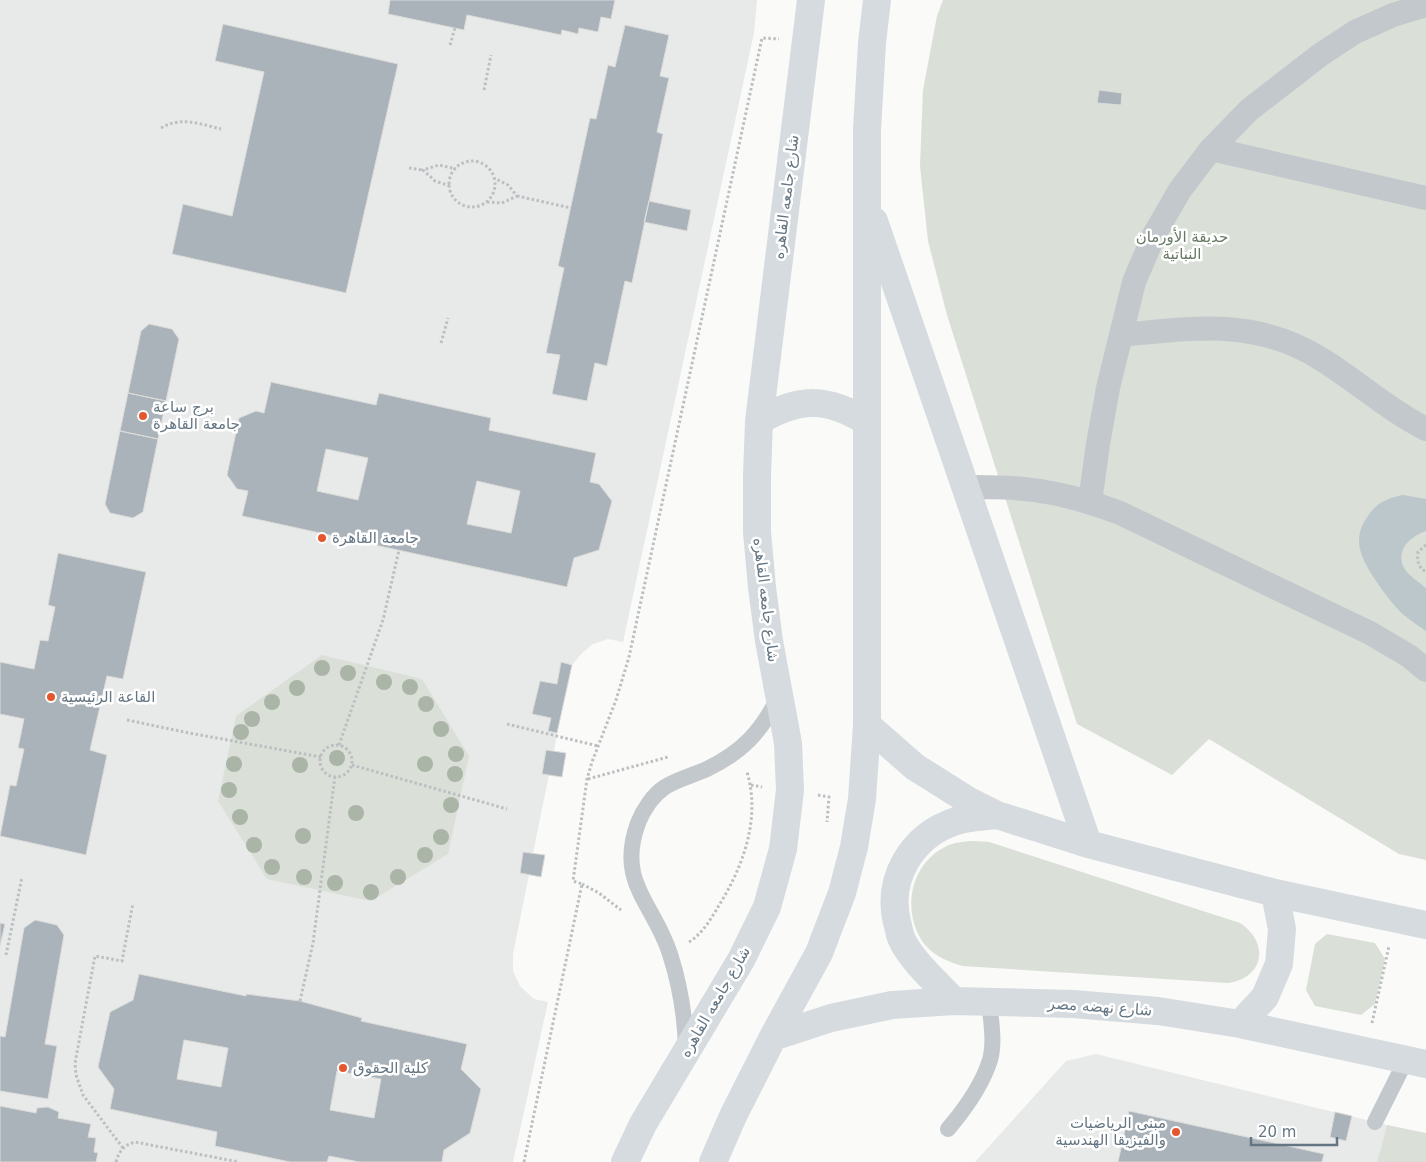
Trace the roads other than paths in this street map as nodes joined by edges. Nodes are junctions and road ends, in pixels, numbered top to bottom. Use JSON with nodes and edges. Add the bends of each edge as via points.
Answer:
{"nodes":[{"id":1,"x":877,"y":0,"type":"edge"},
{"id":2,"x":810,"y":1,"type":"edge"},
{"id":3,"x":1426,"y":5,"type":"edge"},
{"id":4,"x":1210,"y":149,"type":"junction"},
{"id":5,"x":1426,"y":198,"type":"edge"},
{"id":6,"x":867,"y":199,"type":"junction"},
{"id":7,"x":1121,"y":335,"type":"junction"},
{"id":8,"x":759,"y":421,"type":"junction"},
{"id":9,"x":867,"y":422,"type":"junction"},
{"id":10,"x":1426,"y":429,"type":"edge"},
{"id":11,"x":965,"y":487,"type":"junction"},
{"id":12,"x":1090,"y":502,"type":"junction"},
{"id":13,"x":1426,"y":670,"type":"edge"},
{"id":14,"x":779,"y":696,"type":"junction"},
{"id":15,"x":867,"y":725,"type":"junction"},
{"id":16,"x":997,"y":815,"type":"junction"},
{"id":17,"x":1088,"y":844,"type":"junction"},
{"id":18,"x":1275,"y":893,"type":"junction"},
{"id":19,"x":1426,"y":925,"type":"edge"},
{"id":20,"x":954,"y":1001,"type":"junction"},
{"id":21,"x":989,"y":1002,"type":"junction"},
{"id":22,"x":1240,"y":1024,"type":"junction"},
{"id":23,"x":772,"y":1037,"type":"junction"},
{"id":24,"x":686,"y":1052,"type":"junction"},
{"id":25,"x":1416,"y":1062,"type":"edge"},
{"id":26,"x":1375,"y":1122,"type":"dead end"},
{"id":27,"x":948,"y":1129,"type":"dead end"},
{"id":28,"x":625,"y":1162,"type":"edge"},
{"id":29,"x":713,"y":1162,"type":"edge"}],
"edges":[{"from":1,"to":6,"type":"main road","via":[[867,130]]},
{"from":2,"to":8,"type":"main road","name":"شارع جامعه القاهره"},
{"from":3,"to":4,"type":"street","via":[[1355,32],[1320,55],[1249,110]]},
{"from":4,"to":5,"type":"street"},
{"from":4,"to":7,"type":"street","via":[[1180,190],[1154,235],[1134,282]]},
{"from":6,"to":9,"type":"main road"},
{"from":6,"to":11,"type":"main road"},
{"from":7,"to":10,"type":"street","via":[[1219,328],[1271,336],[1321,358],[1406,419]]},
{"from":7,"to":12,"type":"street","via":[[1108,388]]},
{"from":8,"to":9,"type":"main road","via":[[775,411],[813,403],[850,411]]},
{"from":8,"to":14,"type":"main road","name":"شارع جامعه القاهره","via":[[757,532]]},
{"from":9,"to":15,"type":"main road"},
{"from":11,"to":12,"type":"street","via":[[1046,492]]},
{"from":11,"to":17,"type":"main road"},
{"from":12,"to":13,"type":"street","via":[[1150,526],[1362,629],[1409,656]]},
{"from":14,"to":24,"type":"main road","name":"شارع جامعه القاهره","via":[[788,743],[790,790],[783,849],[767,906],[741,960]]},
{"from":14,"to":24,"type":"lane","via":[[768,719],[752,739],[709,768],[665,788],[651,801],[633,836],[632,871],[637,888],[670,953],[683,1002]]},
{"from":15,"to":16,"type":"main road","via":[[915,767]]},
{"from":15,"to":23,"type":"main road","via":[[862,799],[842,893],[819,954]]},
{"from":16,"to":17,"type":"main road"},
{"from":16,"to":20,"type":"main road","via":[[957,821],[929,834],[908,855],[896,882],[894,912],[902,940],[919,965]]},
{"from":17,"to":18,"type":"main road"},
{"from":18,"to":19,"type":"main road"},
{"from":18,"to":22,"type":"main road","via":[[1282,929],[1279,964],[1265,997]]},
{"from":20,"to":21,"type":"main road","name":"شارع نهضه مصر"},
{"from":20,"to":23,"type":"main road","name":"شارع نهضه مصر","via":[[892,1005],[831,1018]]},
{"from":21,"to":22,"type":"main road","name":"شارع نهضه مصر","via":[[1158,1011]]},
{"from":21,"to":27,"type":"lane","via":[[990,1059],[965,1108]]},
{"from":22,"to":25,"type":"main road","name":"شارع نهضه مصر"},
{"from":23,"to":29,"type":"main road"},
{"from":24,"to":28,"type":"main road","name":"شارع جامعه القاهره","via":[[643,1124]]},
{"from":25,"to":26,"type":"lane"}]}
